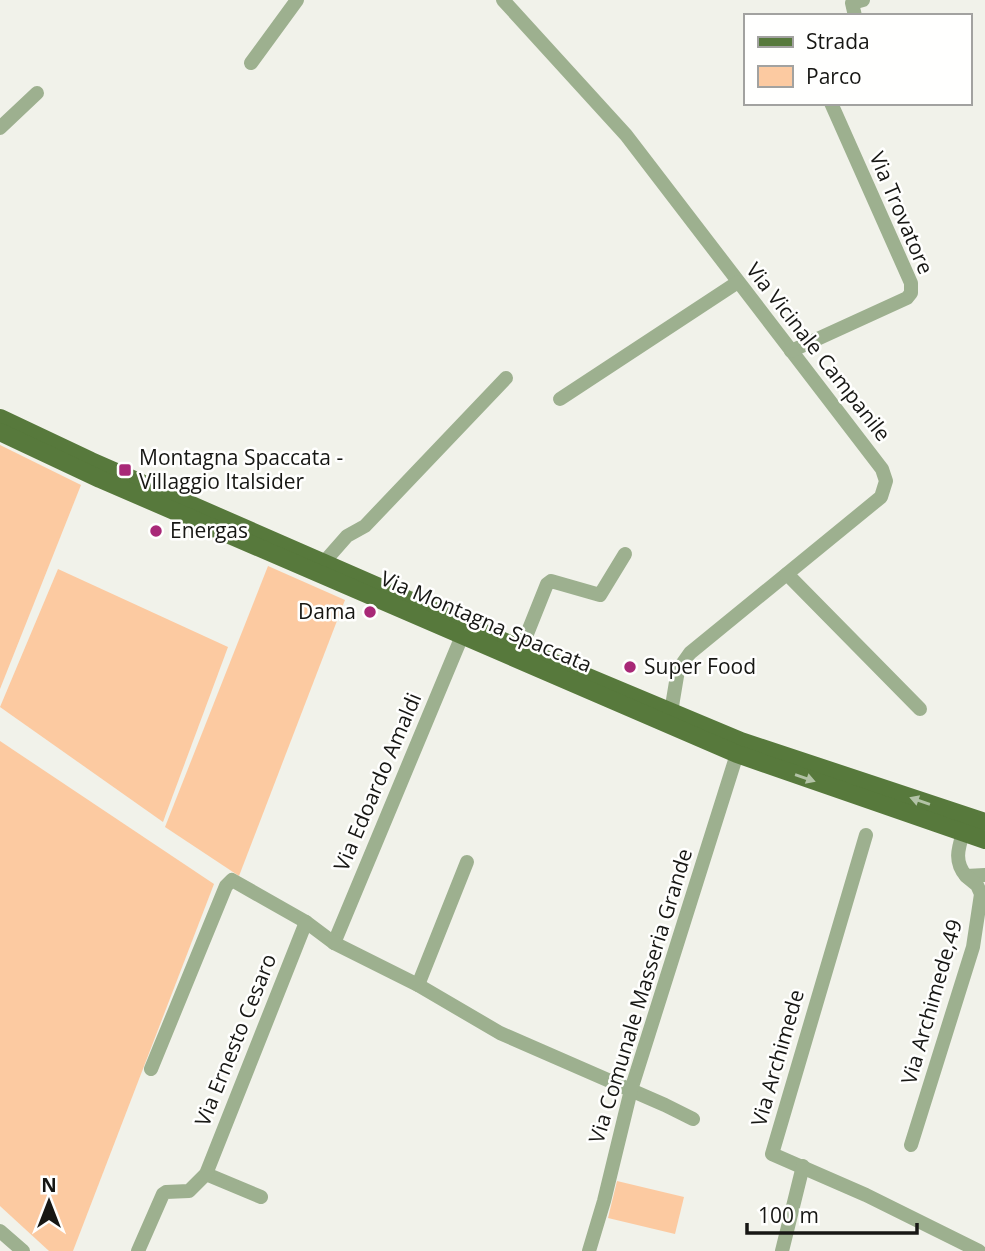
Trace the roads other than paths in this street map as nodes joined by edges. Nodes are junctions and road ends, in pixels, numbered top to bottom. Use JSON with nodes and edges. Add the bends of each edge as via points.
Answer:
{"nodes":[{"id":1,"x":297,"y":0,"type":"edge"},
{"id":2,"x":503,"y":0,"type":"edge"},
{"id":3,"x":863,"y":0,"type":"edge"},
{"id":4,"x":855,"y":14,"type":"edge"},
{"id":5,"x":251,"y":63,"type":"dead end"},
{"id":6,"x":37,"y":93,"type":"dead end"},
{"id":7,"x":832,"y":105,"type":"edge"},
{"id":8,"x":0,"y":128,"type":"edge"},
{"id":9,"x":738,"y":282,"type":"junction"},
{"id":10,"x":791,"y":351,"type":"junction"},
{"id":11,"x":506,"y":378,"type":"dead end"},
{"id":12,"x":560,"y":399,"type":"dead end"},
{"id":13,"x":0,"y":418,"type":"edge"},
{"id":14,"x":0,"y":432,"type":"edge"},
{"id":15,"x":625,"y":554,"type":"dead end"},
{"id":16,"x":325,"y":561,"type":"junction"},
{"id":17,"x":787,"y":574,"type":"junction"},
{"id":18,"x":461,"y":636,"type":"junction"},
{"id":19,"x":521,"y":649,"type":"junction"},
{"id":20,"x":920,"y":709,"type":"dead end"},
{"id":21,"x":671,"y":712,"type":"junction"},
{"id":22,"x":737,"y":754,"type":"junction"},
{"id":23,"x":985,"y":822,"type":"edge"},
{"id":24,"x":963,"y":833,"type":"junction"},
{"id":25,"x":866,"y":835,"type":"dead end"},
{"id":26,"x":985,"y":839,"type":"edge"},
{"id":27,"x":467,"y":862,"type":"dead end"},
{"id":28,"x":985,"y":875,"type":"edge"},
{"id":29,"x":966,"y":876,"type":"junction"},
{"id":30,"x":306,"y":922,"type":"junction"},
{"id":31,"x":334,"y":943,"type":"junction"},
{"id":32,"x":418,"y":985,"type":"junction"},
{"id":33,"x":151,"y":1069,"type":"dead end"},
{"id":34,"x":631,"y":1090,"type":"junction"},
{"id":35,"x":693,"y":1119,"type":"dead end"},
{"id":36,"x":911,"y":1145,"type":"dead end"},
{"id":37,"x":803,"y":1166,"type":"junction"},
{"id":38,"x":206,"y":1174,"type":"junction"},
{"id":39,"x":261,"y":1197,"type":"dead end"},
{"id":40,"x":0,"y":1231,"type":"edge"},
{"id":41,"x":23,"y":1251,"type":"edge"},
{"id":42,"x":138,"y":1251,"type":"edge"},
{"id":43,"x":589,"y":1251,"type":"edge"},
{"id":44,"x":782,"y":1251,"type":"edge"},
{"id":45,"x":979,"y":1251,"type":"edge"}],
"edges":[{"from":1,"to":5,"type":"street"},
{"from":2,"to":9,"type":"street","name":"Via Vicinale Campanile","via":[[626,135]]},
{"from":3,"to":4,"type":"street","via":[[852,3]]},
{"from":6,"to":8,"type":"street"},
{"from":7,"to":10,"type":"street","name":"Via Trovatore","via":[[911,283],[911,293]]},
{"from":9,"to":10,"type":"street","name":"Via Vicinale Campanile"},
{"from":9,"to":12,"type":"street"},
{"from":10,"to":17,"type":"street","name":"Via Vicinale Campanile","via":[[882,469],[886,481],[881,497]]},
{"from":11,"to":16,"type":"street","via":[[365,526],[347,536]]},
{"from":13,"to":16,"type":"main road","name":"Via Montagna Spaccata"},
{"from":14,"to":18,"type":"main road","name":"Via Montagna Spaccata"},
{"from":15,"to":19,"type":"street","name":"Via Montagna Spaccata","via":[[600,596],[551,581],[547,584]]},
{"from":16,"to":19,"type":"main road","name":"Via Montagna Spaccata"},
{"from":17,"to":20,"type":"street"},
{"from":17,"to":21,"type":"street","name":"Via Vicinale Campanile","via":[[683,661]]},
{"from":18,"to":22,"type":"main road","name":"Via Montagna Spaccata"},
{"from":18,"to":31,"type":"street","name":"Via Edoardo Amaldi"},
{"from":19,"to":21,"type":"main road","name":"Via Montagna Spaccata"},
{"from":23,"to":21,"type":"main road","name":"Via Montagna Spaccata","one_way":true,"via":[[741,741]]},
{"from":22,"to":24,"type":"main road","name":"Via Montagna Spaccata","one_way":true},
{"from":22,"to":34,"type":"street","name":"Via Comunale Masseria Grande"},
{"from":24,"to":26,"type":"main road","name":"Via Montagna Spaccata"},
{"from":24,"to":29,"type":"street","via":[[957,859]]},
{"from":25,"to":37,"type":"street","name":"Via Archimede","via":[[772,1154]]},
{"from":27,"to":32,"type":"street"},
{"from":28,"to":29,"type":"street"},
{"from":29,"to":36,"type":"street","name":"Via Archimede,49","via":[[981,894],[973,947]]},
{"from":30,"to":31,"type":"street"},
{"from":30,"to":33,"type":"street","via":[[232,880]]},
{"from":30,"to":38,"type":"street","name":"Via Ernesto Cesaro"},
{"from":31,"to":32,"type":"street"},
{"from":32,"to":34,"type":"street","via":[[517,1042]]},
{"from":34,"to":35,"type":"street"},
{"from":34,"to":43,"type":"street","name":"Via Comunale Masseria Grande"},
{"from":37,"to":44,"type":"street"},
{"from":37,"to":45,"type":"street","name":"Via Archimede"},
{"from":38,"to":39,"type":"street"},
{"from":38,"to":42,"type":"street","via":[[189,1191],[163,1194]]},
{"from":40,"to":41,"type":"street"}]}
